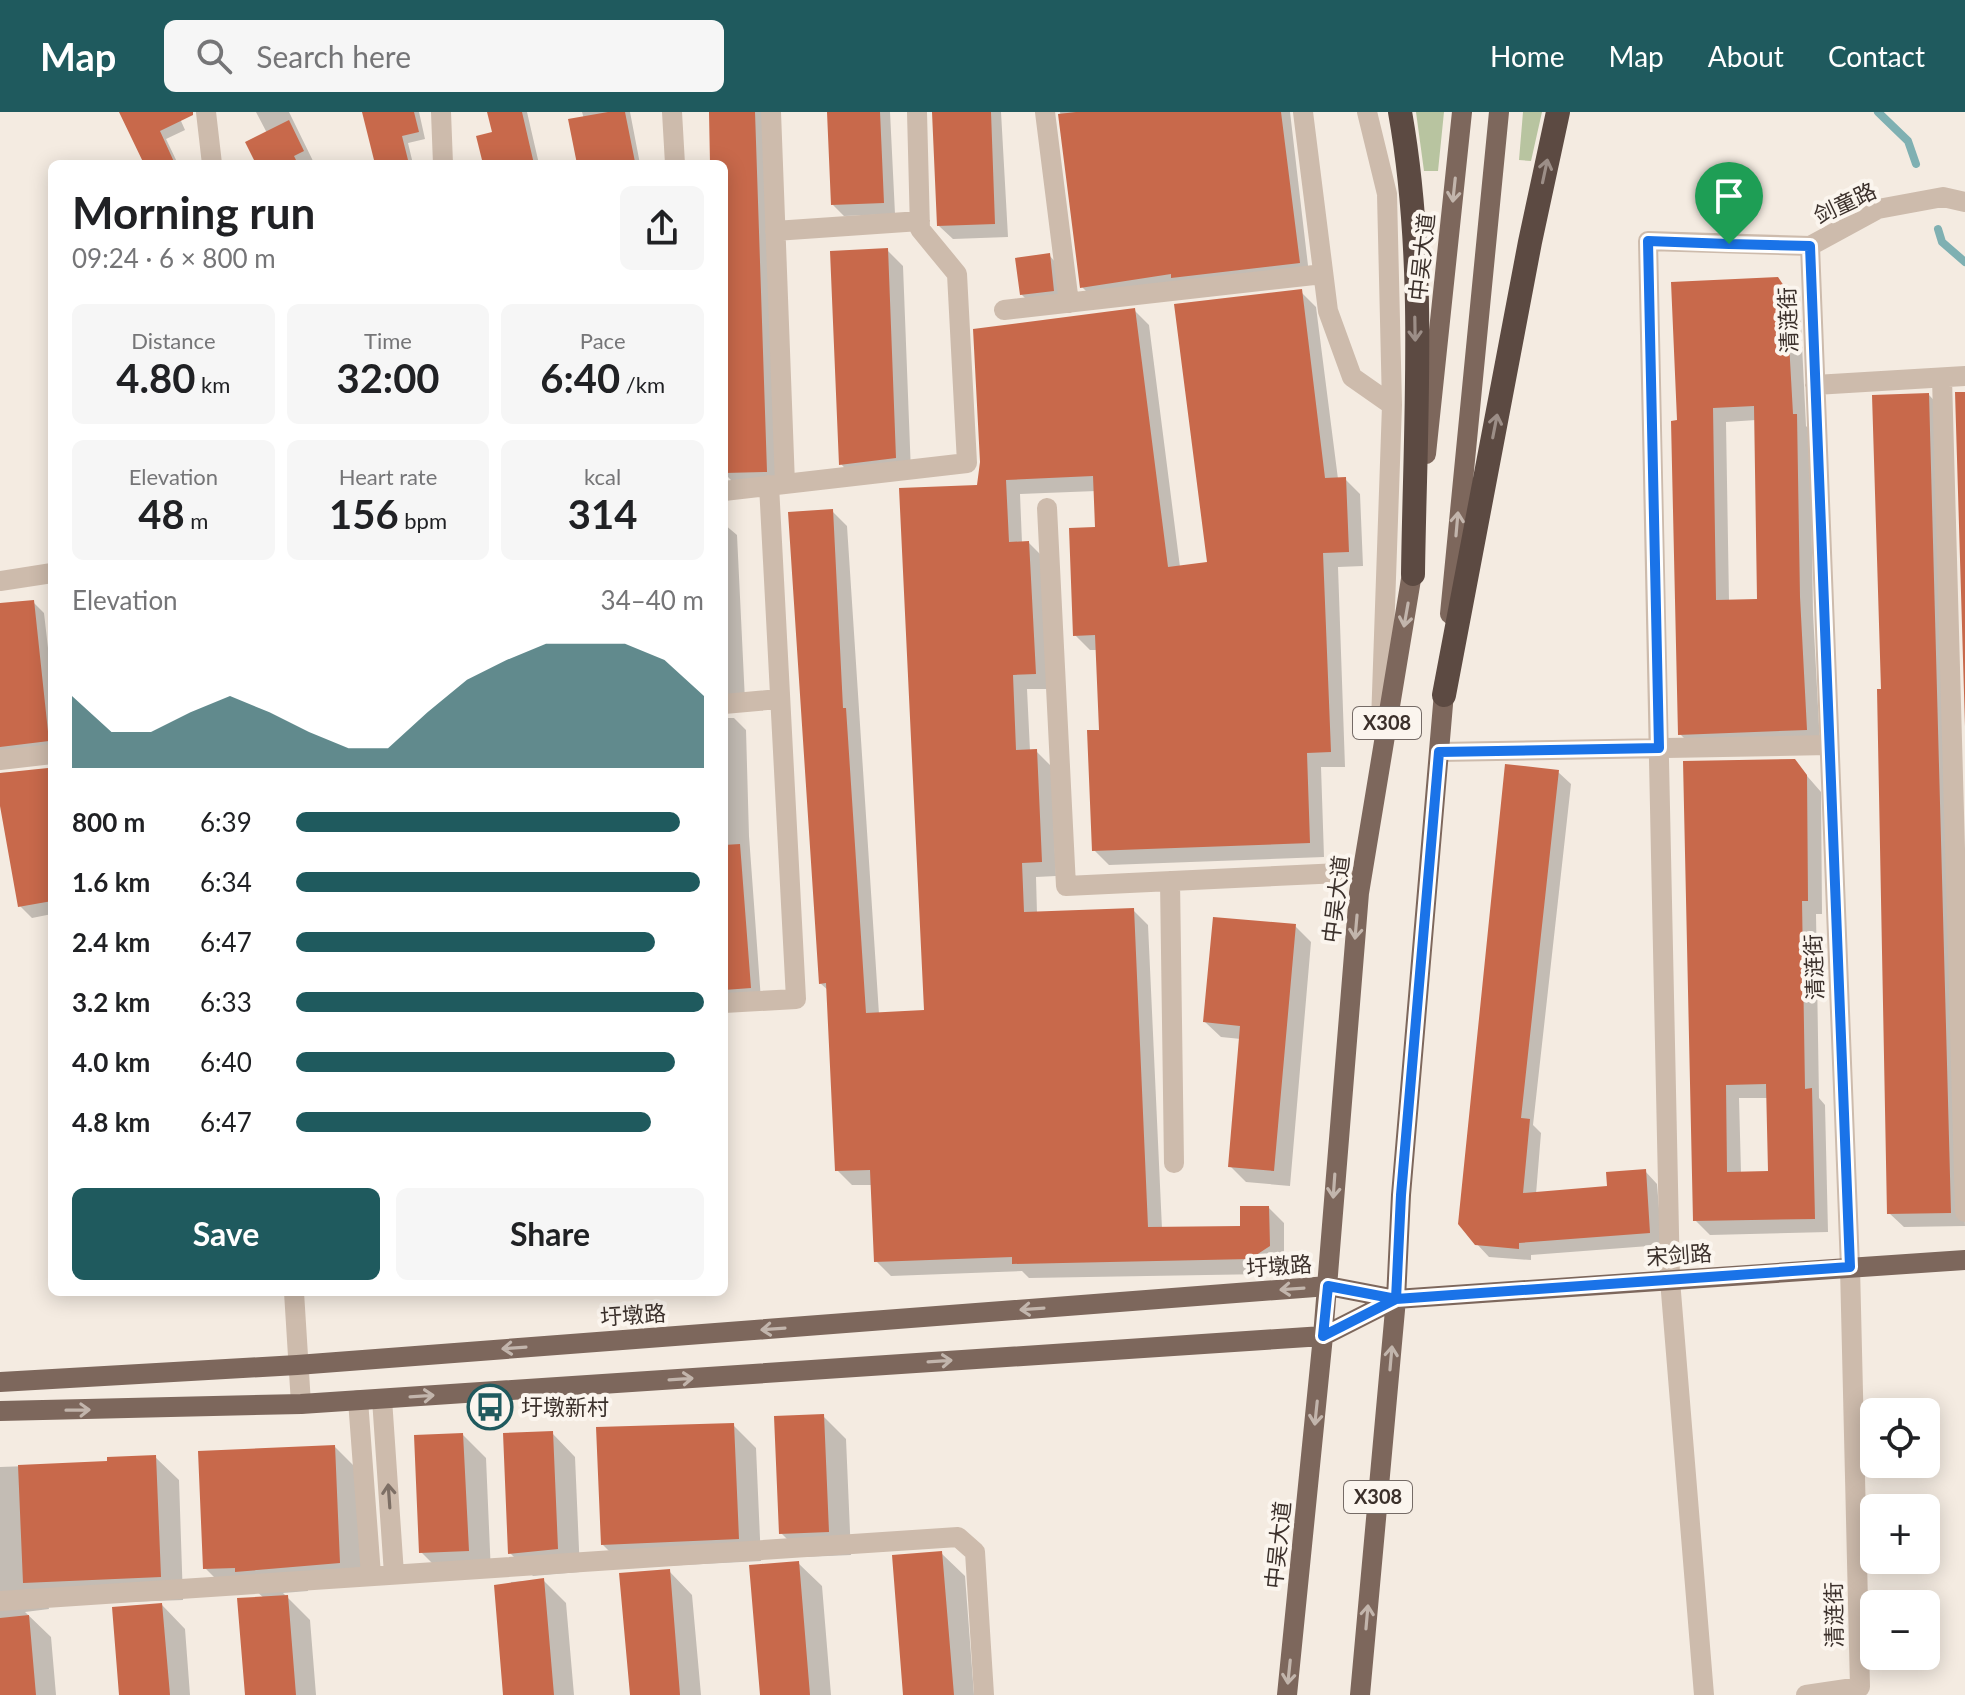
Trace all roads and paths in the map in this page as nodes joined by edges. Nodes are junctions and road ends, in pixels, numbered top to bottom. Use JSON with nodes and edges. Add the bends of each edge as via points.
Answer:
{"nodes":[{"id":1,"x":206,"y":112,"type":"edge"},
{"id":2,"x":441,"y":112,"type":"edge"},
{"id":3,"x":672,"y":112,"type":"edge"},
{"id":4,"x":771,"y":112,"type":"edge"},
{"id":5,"x":917,"y":112,"type":"edge"},
{"id":6,"x":1045,"y":112,"type":"edge"},
{"id":7,"x":1303,"y":112,"type":"edge"},
{"id":8,"x":1367,"y":112,"type":"edge"},
{"id":9,"x":1400,"y":112,"type":"edge"},
{"id":10,"x":1462,"y":112,"type":"edge"},
{"id":11,"x":1499,"y":112,"type":"edge"},
{"id":12,"x":1558,"y":112,"type":"edge"},
{"id":13,"x":212,"y":160,"type":"edge"},
{"id":14,"x":443,"y":160,"type":"edge"},
{"id":15,"x":675,"y":160,"type":"edge"},
{"id":16,"x":1965,"y":202,"type":"edge"},
{"id":17,"x":920,"y":221,"type":"junction"},
{"id":18,"x":775,"y":231,"type":"junction"},
{"id":19,"x":1810,"y":246,"type":"junction"},
{"id":20,"x":1323,"y":274,"type":"junction"},
{"id":21,"x":1069,"y":303,"type":"junction"},
{"id":22,"x":1004,"y":310,"type":"dead end"},
{"id":23,"x":1965,"y":376,"type":"edge"},
{"id":24,"x":1942,"y":378,"type":"junction"},
{"id":25,"x":1815,"y":385,"type":"junction"},
{"id":26,"x":1392,"y":405,"type":"junction"},
{"id":27,"x":777,"y":484,"type":"junction"},
{"id":28,"x":728,"y":490,"type":"edge"},
{"id":29,"x":1047,"y":508,"type":"dead end"},
{"id":30,"x":48,"y":574,"type":"edge"},
{"id":31,"x":1413,"y":574,"type":"junction"},
{"id":32,"x":0,"y":581,"type":"edge"},
{"id":33,"x":1444,"y":695,"type":"junction"},
{"id":34,"x":779,"y":699,"type":"junction"},
{"id":35,"x":728,"y":704,"type":"edge"},
{"id":36,"x":1829,"y":745,"type":"junction"},
{"id":37,"x":1659,"y":748,"type":"junction"},
{"id":38,"x":1439,"y":752,"type":"junction"},
{"id":39,"x":48,"y":754,"type":"edge"},
{"id":40,"x":0,"y":760,"type":"edge"},
{"id":41,"x":1379,"y":770,"type":"junction"},
{"id":42,"x":1362,"y":872,"type":"junction"},
{"id":43,"x":1170,"y":881,"type":"junction"},
{"id":44,"x":728,"y":1003,"type":"edge"},
{"id":45,"x":1174,"y":1163,"type":"dead end"},
{"id":46,"x":1965,"y":1212,"type":"edge"},
{"id":47,"x":1965,"y":1260,"type":"edge"},
{"id":48,"x":1850,"y":1267,"type":"junction"},
{"id":49,"x":1670,"y":1280,"type":"junction"},
{"id":50,"x":1328,"y":1286,"type":"junction"},
{"id":51,"x":294,"y":1296,"type":"edge"},
{"id":52,"x":1396,"y":1299,"type":"junction"},
{"id":53,"x":1323,"y":1336,"type":"junction"},
{"id":54,"x":297,"y":1365,"type":"junction"},
{"id":55,"x":0,"y":1382,"type":"edge"},
{"id":56,"x":382,"y":1399,"type":"junction"},
{"id":57,"x":358,"y":1400,"type":"junction"},
{"id":58,"x":301,"y":1404,"type":"junction"},
{"id":59,"x":0,"y":1411,"type":"edge"},
{"id":60,"x":394,"y":1574,"type":"junction"},
{"id":61,"x":371,"y":1575,"type":"junction"},
{"id":62,"x":0,"y":1601,"type":"edge"},
{"id":63,"x":984,"y":1695,"type":"edge"},
{"id":64,"x":1287,"y":1695,"type":"edge"},
{"id":65,"x":1360,"y":1695,"type":"edge"},
{"id":66,"x":1704,"y":1695,"type":"edge"},
{"id":67,"x":1806,"y":1695,"type":"edge"}],
"edges":[{"from":1,"to":13,"type":"street"},
{"from":2,"to":14,"type":"street"},
{"from":3,"to":15,"type":"street"},
{"from":4,"to":18,"type":"street"},
{"from":5,"to":17,"type":"street"},
{"from":6,"to":21,"type":"street"},
{"from":7,"to":20,"type":"street"},
{"from":8,"to":26,"type":"street","via":[[1387,194]]},
{"from":9,"to":31,"type":"highway","one_way":true,"via":[[1414,247]]},
{"from":10,"to":31,"type":"main road","name":"中吴大道","number":"X308","one_way":true},
{"from":33,"to":11,"type":"main road","number":"X308","one_way":true},
{"from":33,"to":12,"type":"highway","one_way":true},
{"from":16,"to":19,"type":"street","name":"剑童路","via":[[1943,197],[1878,209]]},
{"from":17,"to":18,"type":"street"},
{"from":17,"to":27,"type":"street","via":[[920,229],[957,274],[967,463]]},
{"from":18,"to":27,"type":"street"},
{"from":19,"to":25,"type":"street","name":"清涟街"},
{"from":19,"to":37,"type":"street","name":"剑童路","via":[[1648,241]]},
{"from":20,"to":21,"type":"street"},
{"from":20,"to":26,"type":"street","via":[[1328,311],[1352,377]]},
{"from":21,"to":22,"type":"street"},
{"from":23,"to":24,"type":"street"},
{"from":24,"to":25,"type":"street"},
{"from":24,"to":46,"type":"street"},
{"from":25,"to":36,"type":"street","name":"清涟街"},
{"from":26,"to":41,"type":"street"},
{"from":27,"to":28,"type":"street"},
{"from":27,"to":34,"type":"street"},
{"from":29,"to":43,"type":"street","via":[[1066,886]]},
{"from":30,"to":32,"type":"street"},
{"from":31,"to":41,"type":"main road","name":"中吴大道","number":"X308","one_way":true},
{"from":33,"to":38,"type":"main road","number":"X308"},
{"from":34,"to":35,"type":"street"},
{"from":34,"to":44,"type":"street","via":[[796,999]]},
{"from":36,"to":37,"type":"street"},
{"from":36,"to":48,"type":"street","name":"清涟街"},
{"from":37,"to":38,"type":"street"},
{"from":37,"to":49,"type":"street"},
{"from":38,"to":52,"type":"main road","number":"X308"},
{"from":39,"to":40,"type":"street"},
{"from":41,"to":42,"type":"main road","name":"中吴大道","number":"X308"},
{"from":42,"to":43,"type":"street"},
{"from":42,"to":50,"type":"main road","name":"中吴大道","number":"X308","one_way":true},
{"from":43,"to":45,"type":"street"},
{"from":47,"to":48,"type":"main road","name":"宋剑路"},
{"from":48,"to":49,"type":"main road","name":"宋剑路"},
{"from":48,"to":67,"type":"street","name":"清涟街","via":[[1860,1687]]},
{"from":49,"to":52,"type":"main road","name":"宋剑路"},
{"from":49,"to":66,"type":"street"},
{"from":50,"to":52,"type":"main road","name":"圩墩路"},
{"from":50,"to":53,"type":"main road","name":"中吴大道","number":"X308"},
{"from":50,"to":54,"type":"main road","name":"圩墩路","one_way":true},
{"from":51,"to":54,"type":"street"},
{"from":52,"to":53,"type":"main road"},
{"from":65,"to":52,"type":"main road","number":"X308","one_way":true},
{"from":56,"to":53,"type":"main road","one_way":true},
{"from":53,"to":64,"type":"main road","name":"中吴大道","number":"X308","one_way":true},
{"from":54,"to":55,"type":"main road","name":"圩墩路"},
{"from":54,"to":58,"type":"street"},
{"from":56,"to":57,"type":"main road"},
{"from":60,"to":56,"type":"street","one_way":true},
{"from":57,"to":58,"type":"main road"},
{"from":57,"to":61,"type":"street"},
{"from":59,"to":58,"type":"main road","one_way":true},
{"from":60,"to":61,"type":"street"},
{"from":60,"to":63,"type":"street","via":[[958,1537],[975,1552]]},
{"from":61,"to":62,"type":"street"}]}
